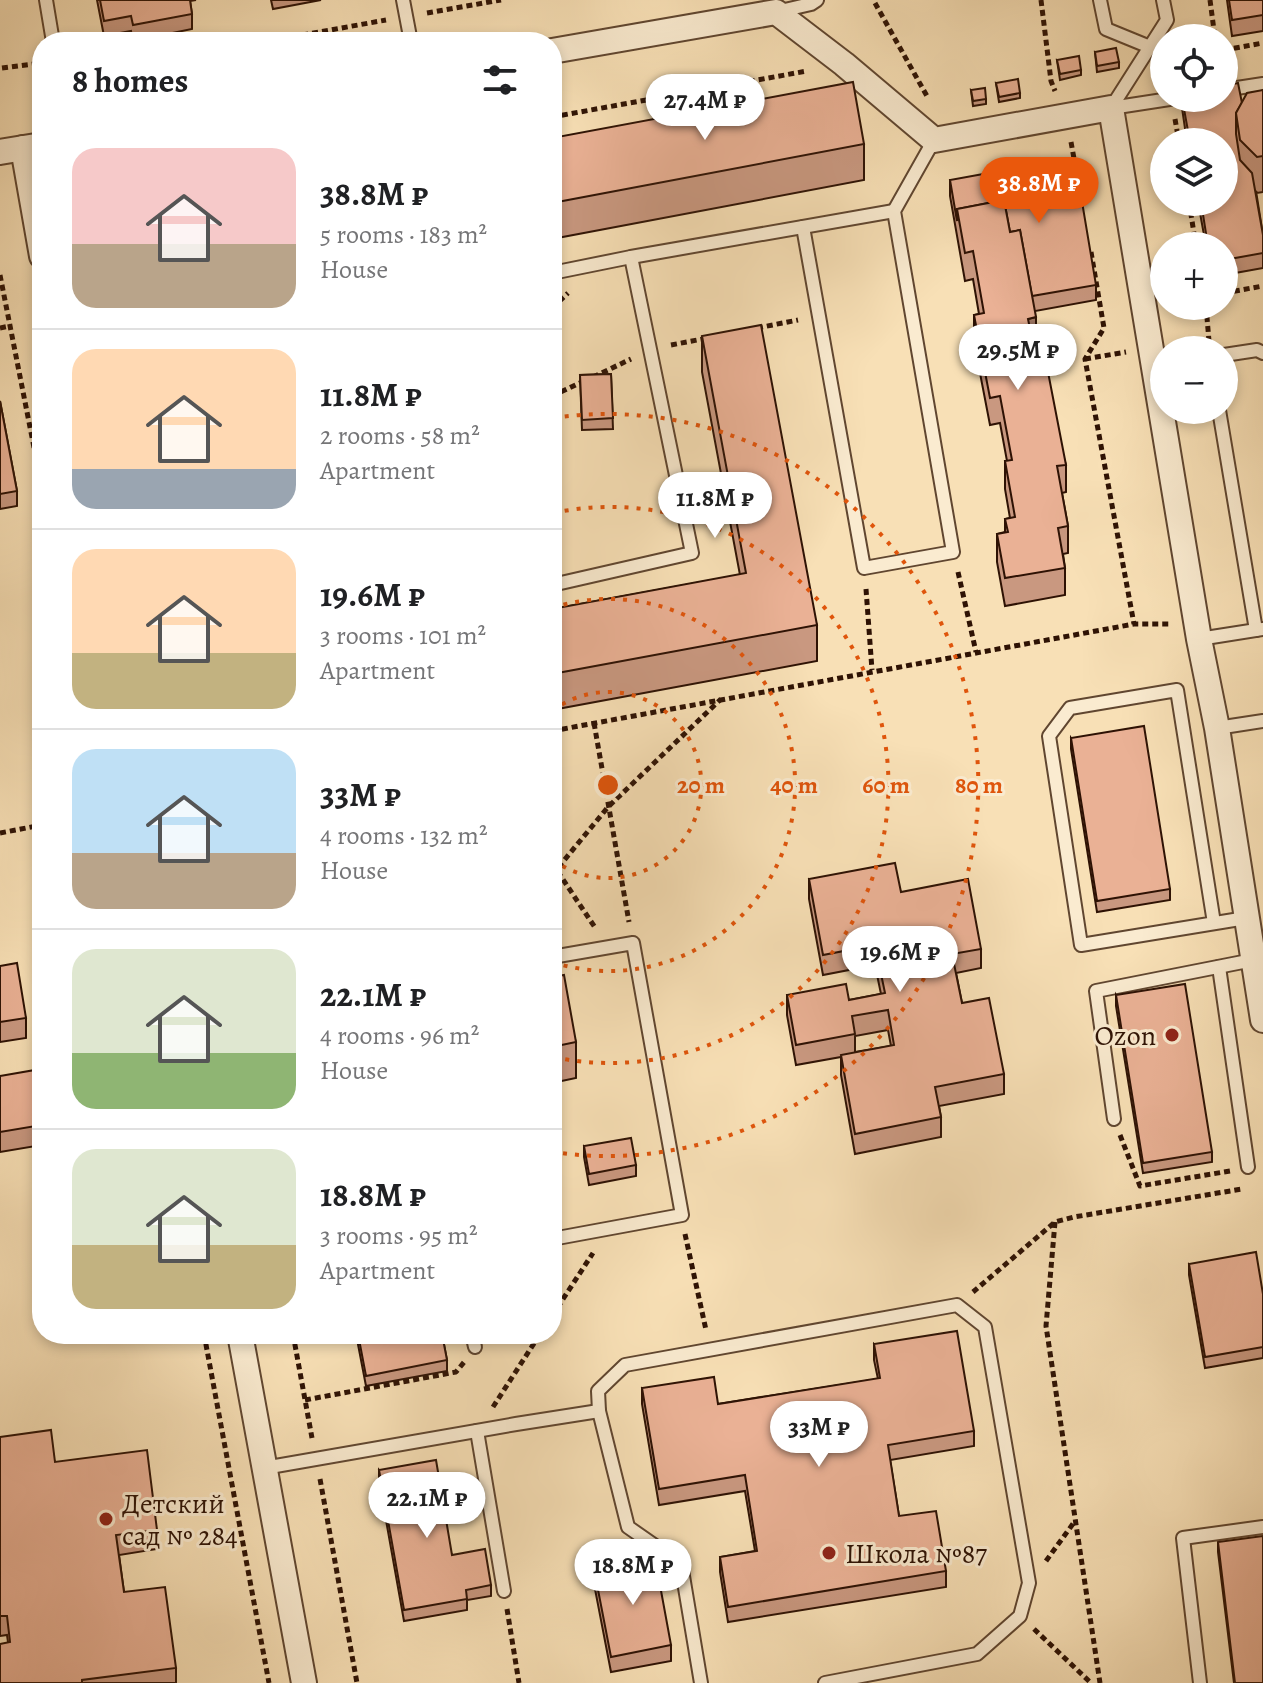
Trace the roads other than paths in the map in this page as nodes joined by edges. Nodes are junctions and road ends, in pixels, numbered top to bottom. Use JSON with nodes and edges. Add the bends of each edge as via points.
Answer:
{"nodes":[{"id":1,"x":46,"y":0,"type":"edge"},
{"id":2,"x":403,"y":0,"type":"edge"},
{"id":3,"x":817,"y":0,"type":"edge"},
{"id":4,"x":1100,"y":0,"type":"edge"},
{"id":5,"x":1163,"y":0,"type":"edge"},
{"id":6,"x":776,"y":12,"type":"junction"},
{"id":7,"x":1164,"y":24,"type":"edge"},
{"id":8,"x":51,"y":32,"type":"edge"},
{"id":9,"x":409,"y":32,"type":"edge"},
{"id":10,"x":1150,"y":47,"type":"joint"},
{"id":11,"x":562,"y":49,"type":"edge"},
{"id":12,"x":1263,"y":84,"type":"edge"},
{"id":13,"x":1238,"y":88,"type":"edge"},
{"id":14,"x":1150,"y":102,"type":"edge"},
{"id":15,"x":1111,"y":108,"type":"junction"},
{"id":16,"x":942,"y":138,"type":"junction"},
{"id":17,"x":22,"y":148,"type":"edge"},
{"id":18,"x":32,"y":202,"type":"edge"},
{"id":19,"x":894,"y":211,"type":"junction"},
{"id":20,"x":803,"y":227,"type":"junction"},
{"id":21,"x":631,"y":257,"type":"junction"},
{"id":22,"x":562,"y":271,"type":"edge"},
{"id":23,"x":1153,"y":336,"type":"edge"},
{"id":24,"x":1261,"y":348,"type":"edge"},
{"id":25,"x":1238,"y":352,"type":"edge"},
{"id":26,"x":1167,"y":424,"type":"edge"},
{"id":27,"x":1222,"y":424,"type":"edge"},
{"id":28,"x":562,"y":583,"type":"edge"},
{"id":29,"x":1260,"y":629,"type":"edge"},
{"id":30,"x":1199,"y":639,"type":"junction"},
{"id":31,"x":1263,"y":721,"type":"edge"},
{"id":32,"x":1217,"y":728,"type":"junction"},
{"id":33,"x":1246,"y":918,"type":"junction"},
{"id":34,"x":1214,"y":923,"type":"junction"},
{"id":35,"x":562,"y":955,"type":"edge"},
{"id":36,"x":1253,"y":960,"type":"junction"},
{"id":37,"x":1219,"y":967,"type":"junction"},
{"id":38,"x":1261,"y":993,"type":"edge"},
{"id":39,"x":1263,"y":1020,"type":"edge"},
{"id":40,"x":1114,"y":1119,"type":"road end"},
{"id":41,"x":1248,"y":1167,"type":"road end"},
{"id":42,"x":562,"y":1237,"type":"edge"},
{"id":43,"x":242,"y":1344,"type":"edge"},
{"id":44,"x":599,"y":1411,"type":"junction"},
{"id":45,"x":477,"y":1431,"type":"junction"},
{"id":46,"x":264,"y":1468,"type":"junction"},
{"id":47,"x":1263,"y":1527,"type":"edge"},
{"id":48,"x":504,"y":1591,"type":"road end"},
{"id":49,"x":304,"y":1683,"type":"edge"},
{"id":50,"x":701,"y":1683,"type":"edge"},
{"id":51,"x":825,"y":1683,"type":"edge"},
{"id":52,"x":1200,"y":1683,"type":"edge"}],
"edges":[{"from":1,"to":8,"type":"lane"},
{"from":2,"to":9,"type":"lane"},
{"from":3,"to":6,"type":"lane"},
{"from":4,"to":10,"type":"lane","via":[[1106,29]]},
{"from":5,"to":7,"type":"lane"},
{"from":6,"to":11,"type":"street"},
{"from":6,"to":16,"type":"street"},
{"from":10,"to":15,"type":"lane"},
{"from":12,"to":13,"type":"lane"},
{"from":14,"to":15,"type":"lane"},
{"from":15,"to":16,"type":"street"},
{"from":15,"to":23,"type":"street"},
{"from":16,"to":19,"type":"lane"},
{"from":17,"to":18,"type":"street"},
{"from":19,"to":20,"type":"lane"},
{"from":19,"to":20,"type":"lane","via":[[953,552],[864,568]]},
{"from":20,"to":21,"type":"lane"},
{"from":21,"to":22,"type":"lane"},
{"from":21,"to":28,"type":"lane","via":[[692,553]]},
{"from":24,"to":25,"type":"lane"},
{"from":26,"to":30,"type":"street"},
{"from":27,"to":29,"type":"lane"},
{"from":29,"to":30,"type":"lane"},
{"from":30,"to":32,"type":"street"},
{"from":31,"to":32,"type":"lane"},
{"from":32,"to":33,"type":"street"},
{"from":33,"to":34,"type":"lane"},
{"from":33,"to":36,"type":"street"},
{"from":34,"to":34,"type":"lane","via":[[1081,945],[1049,736],[1070,708],[1177,690]]},
{"from":35,"to":42,"type":"lane","via":[[633,943],[682,1215]]},
{"from":36,"to":37,"type":"lane"},
{"from":36,"to":38,"type":"street"},
{"from":37,"to":40,"type":"lane","via":[[1096,991]]},
{"from":37,"to":41,"type":"lane"},
{"from":38,"to":39,"type":"street"},
{"from":43,"to":46,"type":"street"},
{"from":44,"to":45,"type":"lane"},
{"from":44,"to":50,"type":"lane","via":[[628,1527],[681,1564]]},
{"from":44,"to":51,"type":"lane","via":[[598,1391],[625,1365],[957,1305],[985,1327],[1029,1583],[1020,1616],[977,1654]]},
{"from":45,"to":46,"type":"lane"},
{"from":45,"to":48,"type":"lane"},
{"from":46,"to":49,"type":"street"},
{"from":47,"to":52,"type":"lane","via":[[1183,1538]]}]}
